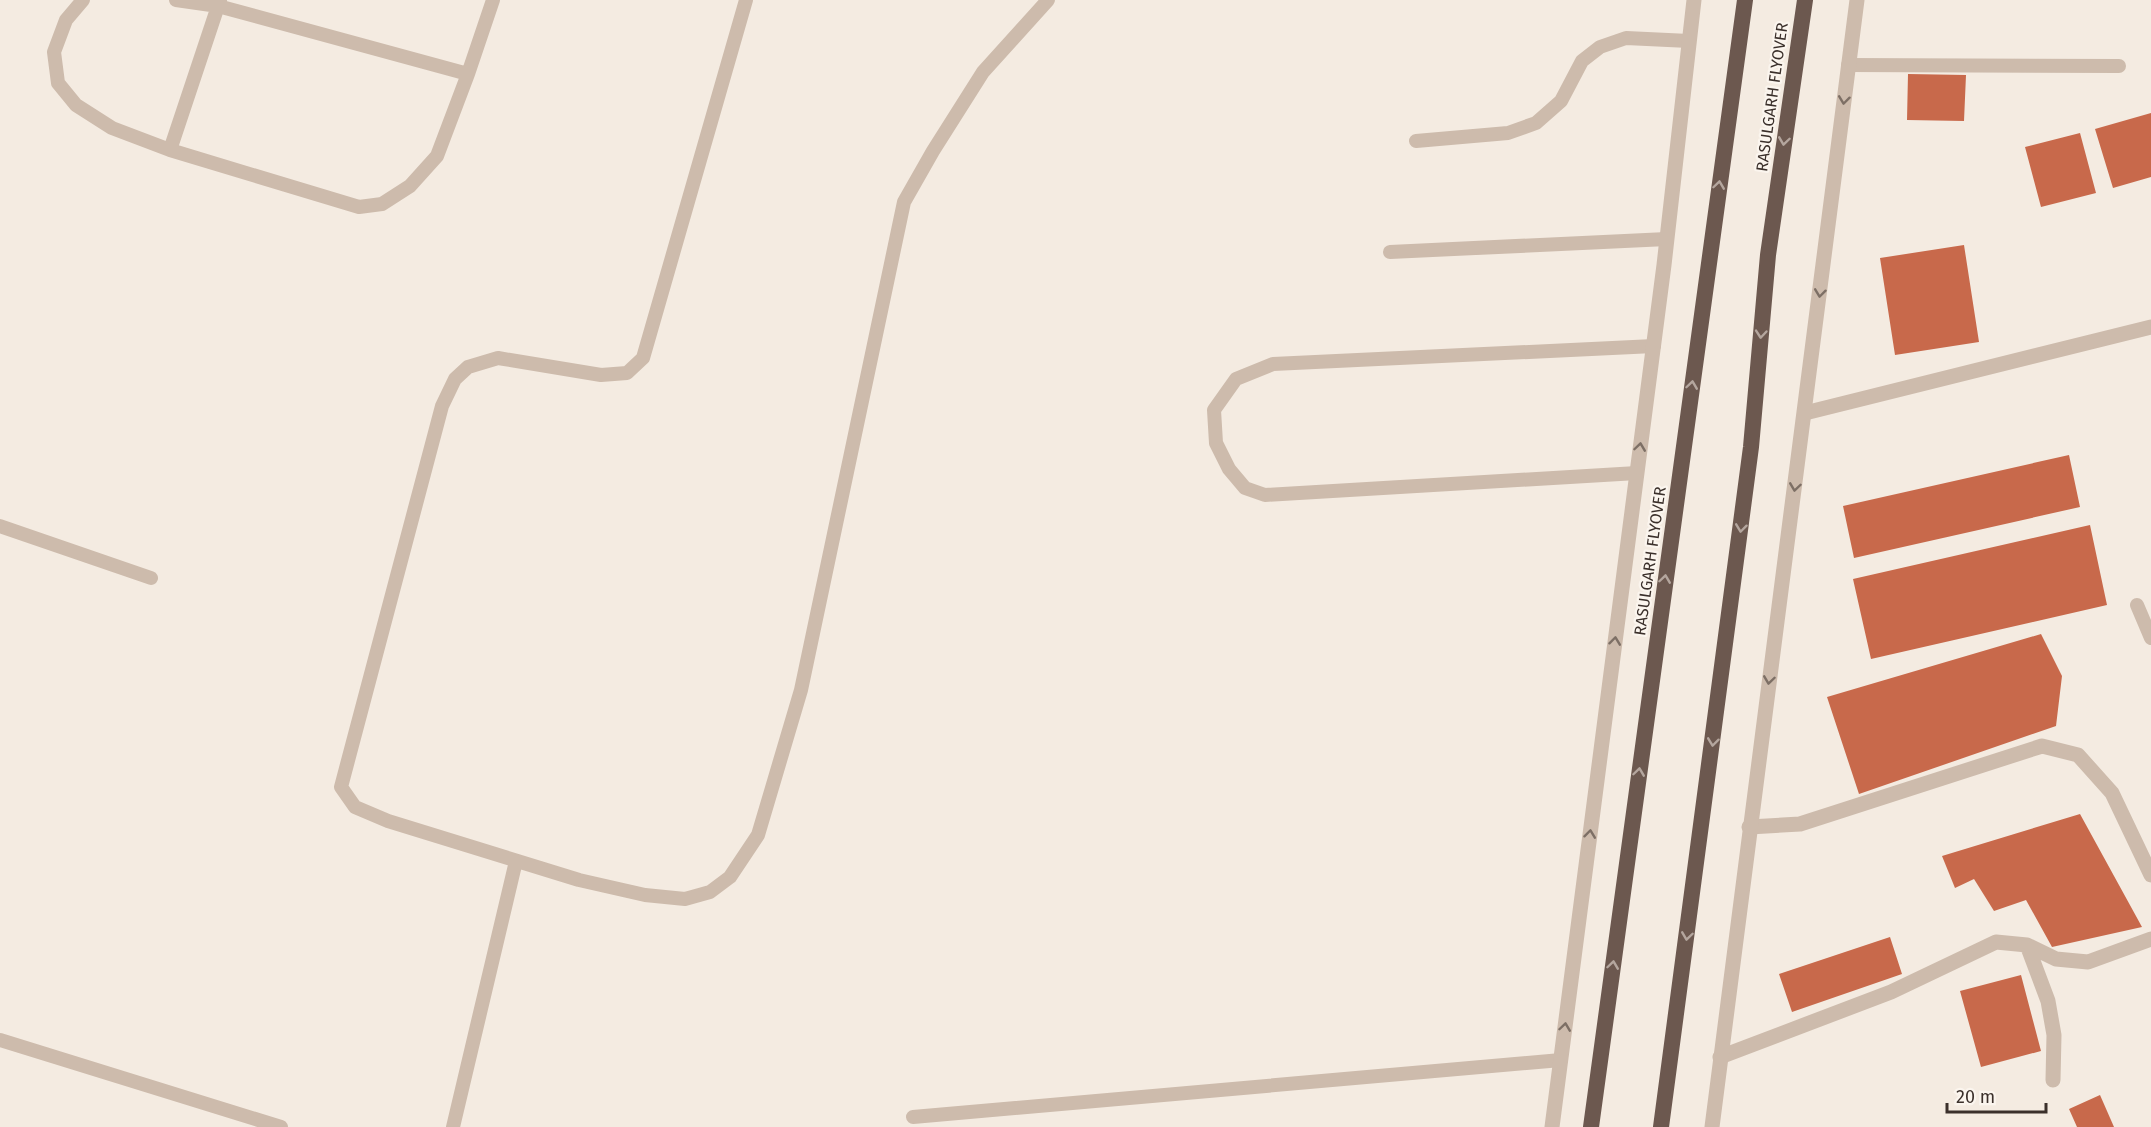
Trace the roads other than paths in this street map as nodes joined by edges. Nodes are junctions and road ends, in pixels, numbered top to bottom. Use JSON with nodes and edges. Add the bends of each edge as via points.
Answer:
{"nodes":[{"id":1,"x":83,"y":0,"type":"edge"},
{"id":2,"x":176,"y":0,"type":"edge"},
{"id":3,"x":493,"y":0,"type":"edge"},
{"id":4,"x":746,"y":0,"type":"edge"},
{"id":5,"x":1048,"y":0,"type":"edge"},
{"id":6,"x":1694,"y":0,"type":"edge"},
{"id":7,"x":1745,"y":0,"type":"edge"},
{"id":8,"x":1805,"y":0,"type":"edge"},
{"id":9,"x":1857,"y":0,"type":"edge"},
{"id":10,"x":219,"y":3,"type":"edge"},
{"id":11,"x":1689,"y":41,"type":"junction"},
{"id":12,"x":1848,"y":65,"type":"junction"},
{"id":13,"x":2119,"y":66,"type":"dead end"},
{"id":14,"x":468,"y":75,"type":"junction"},
{"id":15,"x":1416,"y":141,"type":"dead end"},
{"id":16,"x":170,"y":150,"type":"junction"},
{"id":17,"x":1667,"y":239,"type":"junction"},
{"id":18,"x":1390,"y":252,"type":"dead end"},
{"id":19,"x":2151,"y":327,"type":"edge"},
{"id":20,"x":1654,"y":346,"type":"junction"},
{"id":21,"x":1805,"y":413,"type":"junction"},
{"id":22,"x":1637,"y":473,"type":"junction"},
{"id":23,"x":0,"y":526,"type":"edge"},
{"id":24,"x":151,"y":578,"type":"dead end"},
{"id":25,"x":2137,"y":605,"type":"dead end"},
{"id":26,"x":2151,"y":638,"type":"edge"},
{"id":27,"x":1749,"y":827,"type":"junction"},
{"id":28,"x":516,"y":861,"type":"junction"},
{"id":29,"x":2151,"y":875,"type":"edge"},
{"id":30,"x":2151,"y":939,"type":"edge"},
{"id":31,"x":2027,"y":945,"type":"junction"},
{"id":32,"x":0,"y":1040,"type":"edge"},
{"id":33,"x":1720,"y":1057,"type":"junction"},
{"id":34,"x":1561,"y":1060,"type":"junction"},
{"id":35,"x":2053,"y":1080,"type":"dead end"},
{"id":36,"x":913,"y":1117,"type":"dead end"},
{"id":37,"x":281,"y":1127,"type":"edge"},
{"id":38,"x":453,"y":1127,"type":"edge"},
{"id":39,"x":1552,"y":1127,"type":"edge"},
{"id":40,"x":1591,"y":1127,"type":"edge"},
{"id":41,"x":1661,"y":1127,"type":"edge"},
{"id":42,"x":1712,"y":1127,"type":"edge"}],
"edges":[{"from":1,"to":16,"type":"lane","via":[[66,20],[54,52],[58,83],[76,105],[112,128]]},
{"from":2,"to":10,"type":"lane"},
{"from":3,"to":14,"type":"lane"},
{"from":4,"to":28,"type":"lane","via":[[643,358],[627,373],[601,375],[498,358],[468,367],[455,379],[442,406],[350,749],[341,788],[355,807],[388,822]]},
{"from":5,"to":28,"type":"lane","via":[[983,72],[904,202],[801,690],[758,835],[730,877],[710,892],[685,898],[645,895]]},
{"from":6,"to":11,"type":"street"},
{"from":40,"to":7,"type":"highway","name":"RASULGARH FLYOVER","one_way":true},
{"from":8,"to":41,"type":"highway","name":"RASULGARH FLYOVER","one_way":true,"via":[[1768,255],[1751,447]]},
{"from":9,"to":12,"type":"street"},
{"from":10,"to":14,"type":"lane"},
{"from":10,"to":16,"type":"lane"},
{"from":11,"to":15,"type":"lane","via":[[1626,38],[1600,47],[1582,61],[1561,101],[1536,123],[1508,133]]},
{"from":11,"to":17,"type":"street"},
{"from":12,"to":13,"type":"lane"},
{"from":12,"to":21,"type":"street","one_way":true},
{"from":14,"to":16,"type":"lane","via":[[437,156],[411,186],[382,204],[359,207]]},
{"from":17,"to":18,"type":"lane"},
{"from":17,"to":20,"type":"street"},
{"from":19,"to":21,"type":"street"},
{"from":22,"to":20,"type":"street","one_way":true},
{"from":20,"to":22,"type":"lane","via":[[1273,364],[1236,379],[1215,410],[1216,443],[1228,469],[1245,488],[1265,495]]},
{"from":21,"to":27,"type":"street","one_way":true},
{"from":34,"to":22,"type":"street","one_way":true},
{"from":23,"to":24,"type":"lane"},
{"from":25,"to":26,"type":"lane"},
{"from":27,"to":29,"type":"street","via":[[1800,824],[2042,746],[2078,756],[2112,793]]},
{"from":27,"to":33,"type":"street"},
{"from":28,"to":38,"type":"lane"},
{"from":30,"to":31,"type":"street","via":[[2088,962],[2056,959]]},
{"from":31,"to":33,"type":"street","via":[[1996,942],[1891,992]]},
{"from":31,"to":35,"type":"street","via":[[2048,1001],[2054,1035]]},
{"from":32,"to":37,"type":"lane"},
{"from":33,"to":42,"type":"street"},
{"from":34,"to":36,"type":"lane"},
{"from":34,"to":39,"type":"street"}]}
